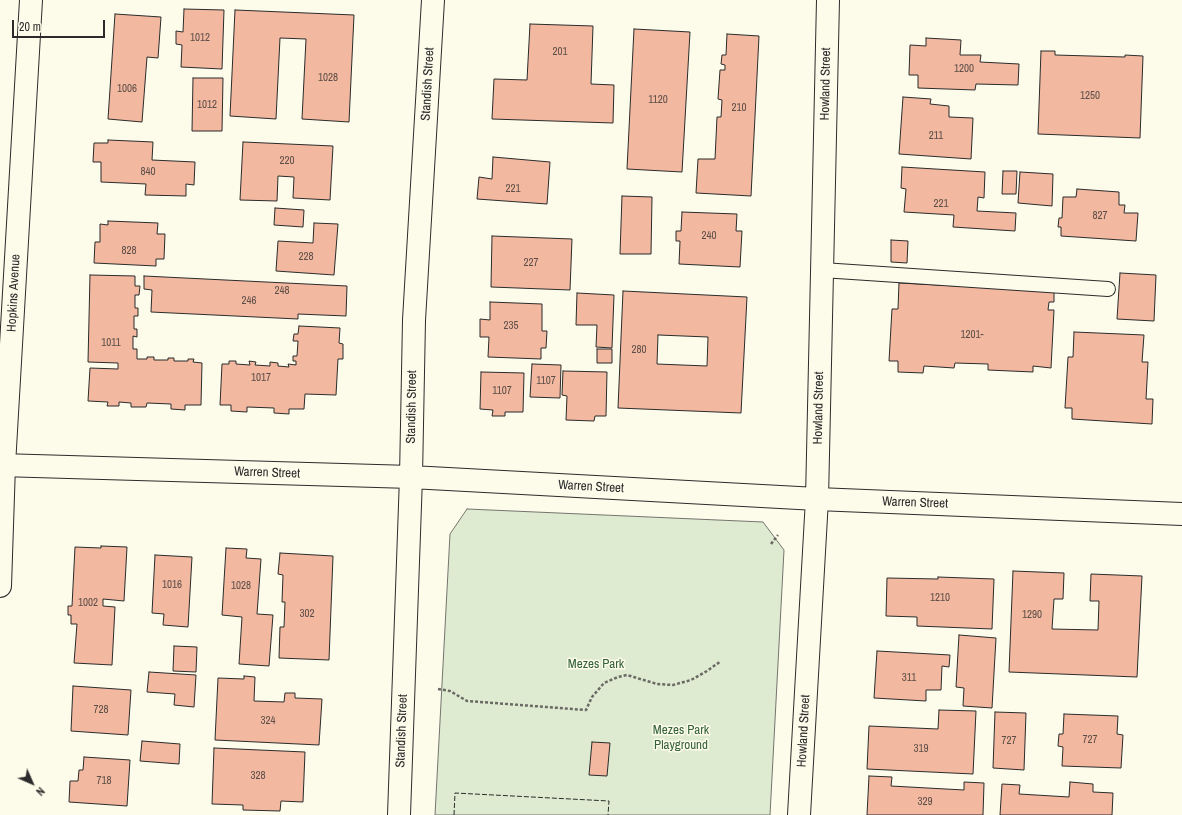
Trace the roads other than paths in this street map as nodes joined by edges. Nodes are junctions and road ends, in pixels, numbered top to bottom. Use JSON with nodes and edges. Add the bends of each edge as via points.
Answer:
{"nodes":[{"id":1,"x":31,"y":0,"type":"edge"},
{"id":2,"x":433,"y":0,"type":"edge"},
{"id":3,"x":828,"y":0,"type":"edge"},
{"id":4,"x":822,"y":270,"type":"junction"},
{"id":5,"x":1108,"y":289,"type":"dead end"},
{"id":6,"x":2,"y":465,"type":"edge"},
{"id":7,"x":411,"y":477,"type":"junction"},
{"id":8,"x":817,"y":499,"type":"junction"},
{"id":9,"x":1182,"y":514,"type":"edge"},
{"id":10,"x":0,"y":586,"type":"edge"},
{"id":11,"x":399,"y":815,"type":"edge"},
{"id":12,"x":799,"y":815,"type":"edge"}],
"edges":[{"from":1,"to":6,"type":"street","name":"Hopkins Avenue"},
{"from":2,"to":7,"type":"street","name":"Standish Street","via":[[414,320]]},
{"from":3,"to":4,"type":"street","name":"Howland Street"},
{"from":4,"to":5,"type":"lane"},
{"from":4,"to":8,"type":"street","name":"Howland Street"},
{"from":6,"to":7,"type":"street","name":"Warren Street"},
{"from":6,"to":10,"type":"street","name":"Hopkins Avenue"},
{"from":7,"to":8,"type":"street","name":"Warren Street"},
{"from":7,"to":11,"type":"street","name":"Standish Street"},
{"from":8,"to":9,"type":"street","name":"Warren Street"},
{"from":8,"to":12,"type":"street","name":"Howland Street"}]}
